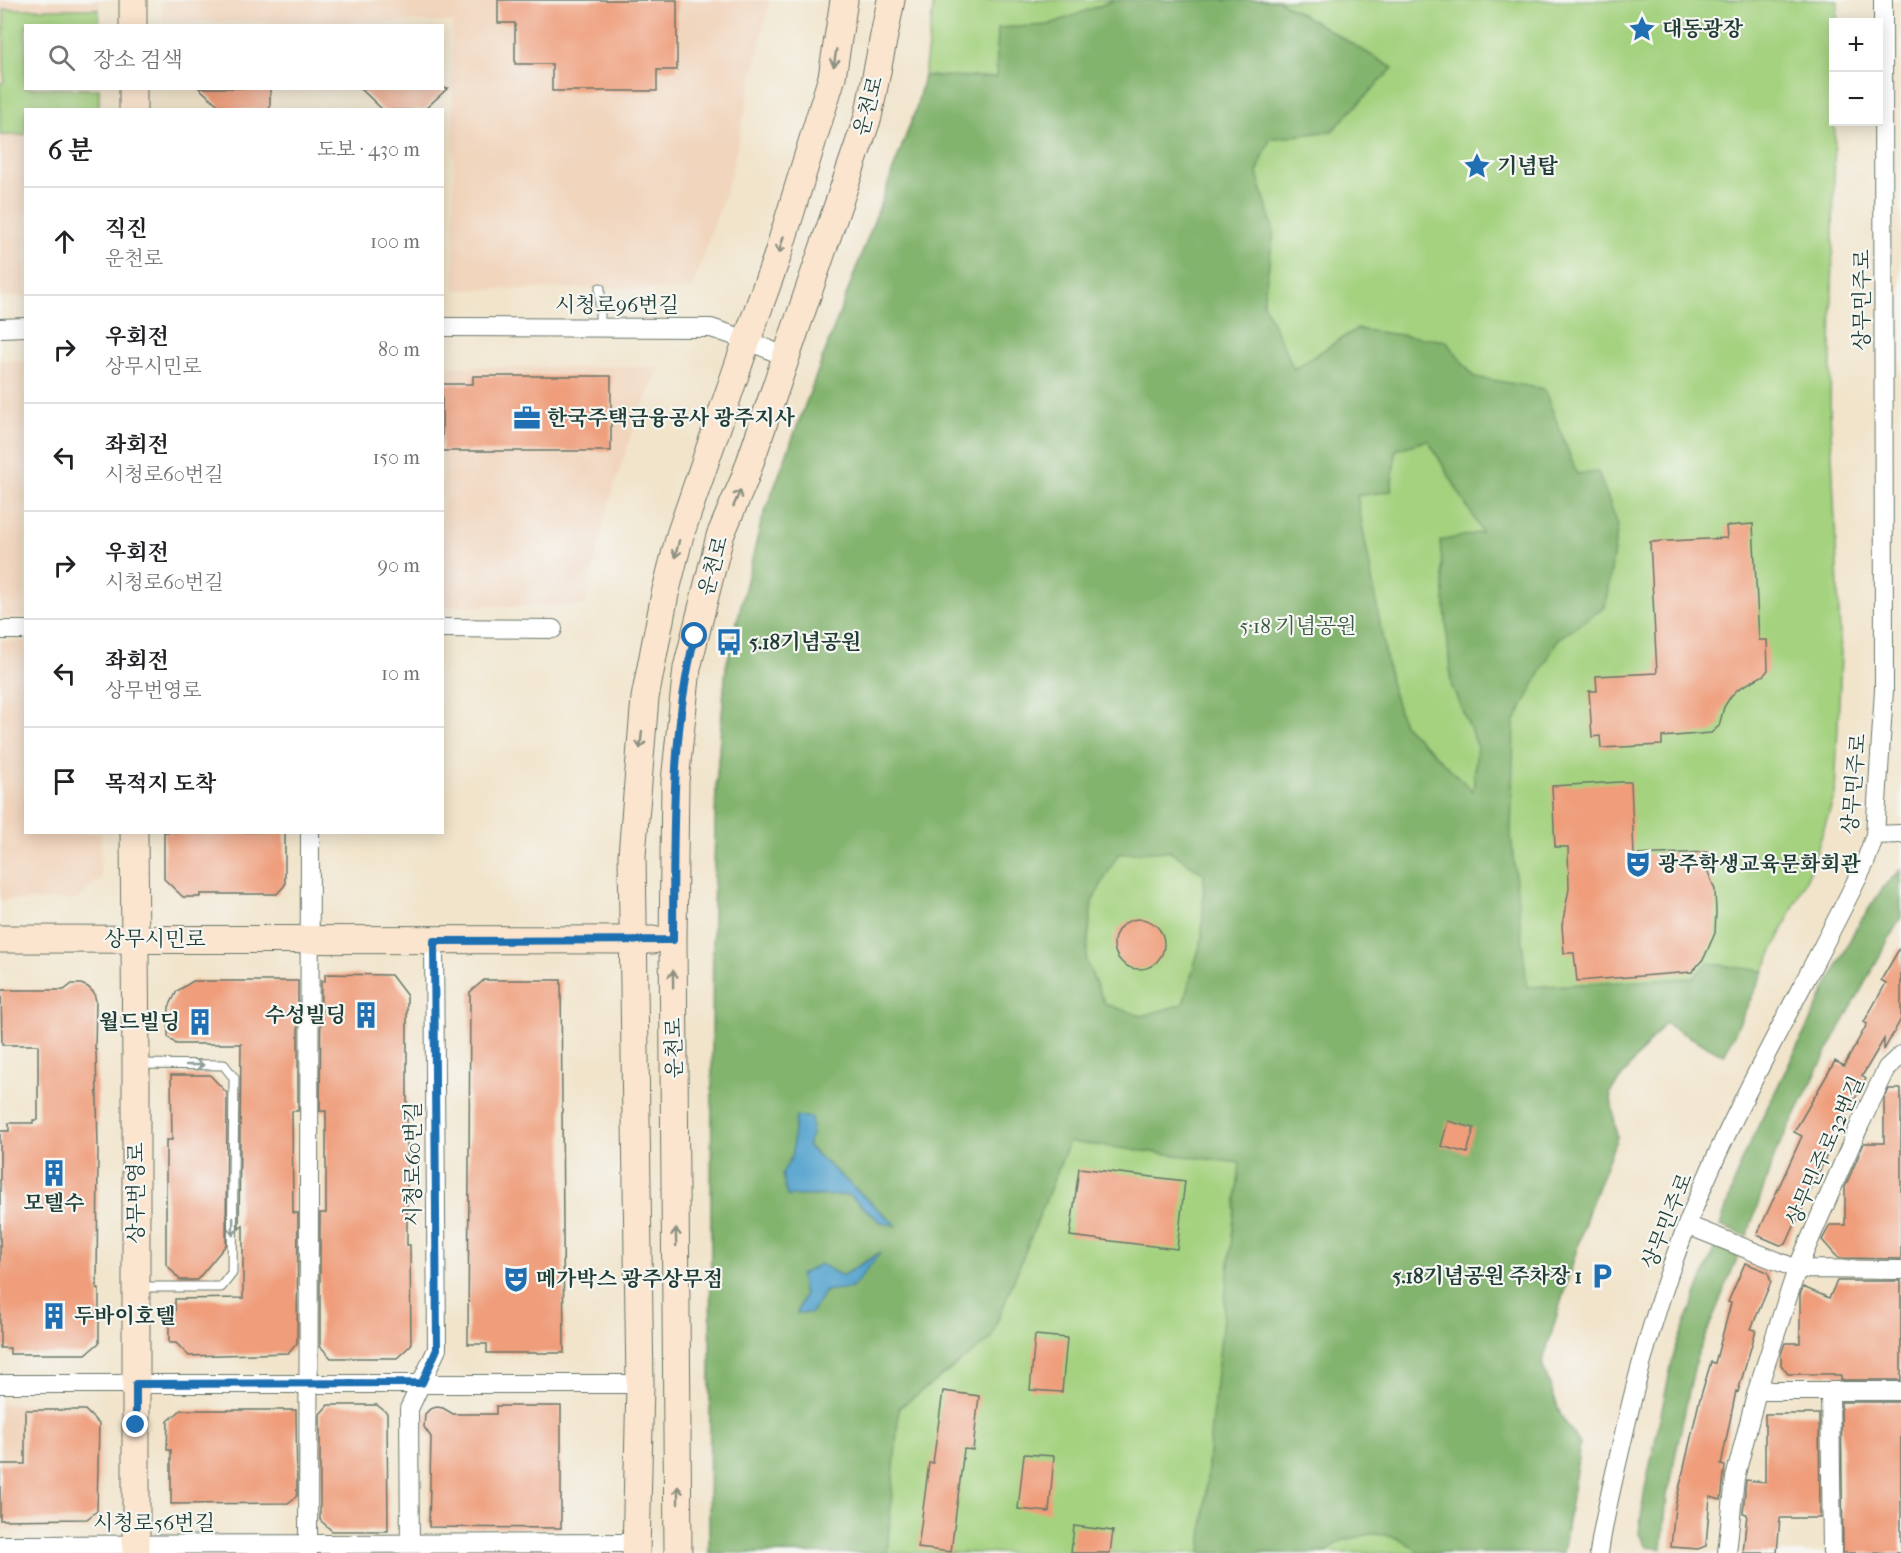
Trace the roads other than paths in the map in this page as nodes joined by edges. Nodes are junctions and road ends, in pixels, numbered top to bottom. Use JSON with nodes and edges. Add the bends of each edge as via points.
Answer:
{"nodes":[{"id":1,"x":133,"y":0,"type":"edge"},
{"id":2,"x":844,"y":0,"type":"edge"},
{"id":3,"x":891,"y":0,"type":"edge"},
{"id":4,"x":1883,"y":0,"type":"edge"},
{"id":5,"x":133,"y":24,"type":"edge"},
{"id":6,"x":133,"y":90,"type":"edge"},
{"id":7,"x":133,"y":108,"type":"edge"},
{"id":8,"x":1893,"y":270,"type":"edge"},
{"id":9,"x":600,"y":288,"type":"dead end"},
{"id":10,"x":24,"y":327,"type":"edge"},
{"id":11,"x":444,"y":327,"type":"edge"},
{"id":12,"x":0,"y":328,"type":"edge"},
{"id":13,"x":600,"y":328,"type":"junction"},
{"id":14,"x":747,"y":340,"type":"junction"},
{"id":15,"x":786,"y":357,"type":"junction"},
{"id":16,"x":444,"y":628,"type":"edge"},
{"id":17,"x":553,"y":629,"type":"dead end"},
{"id":18,"x":0,"y":630,"type":"edge"},
{"id":19,"x":24,"y":630,"type":"edge"},
{"id":20,"x":1893,"y":635,"type":"edge"},
{"id":21,"x":134,"y":834,"type":"edge"},
{"id":22,"x":310,"y":834,"type":"edge"},
{"id":23,"x":1901,"y":834,"type":"edge"},
{"id":24,"x":1875,"y":835,"type":"junction"},
{"id":25,"x":0,"y":939,"type":"edge"},
{"id":26,"x":134,"y":939,"type":"junction"},
{"id":27,"x":310,"y":939,"type":"junction"},
{"id":28,"x":634,"y":939,"type":"junction"},
{"id":29,"x":673,"y":940,"type":"junction"},
{"id":30,"x":434,"y":941,"type":"junction"},
{"id":31,"x":1901,"y":1055,"type":"edge"},
{"id":32,"x":136,"y":1064,"type":"junction"},
{"id":33,"x":1687,"y":1225,"type":"junction"},
{"id":34,"x":1797,"y":1269,"type":"junction"},
{"id":35,"x":1901,"y":1270,"type":"edge"},
{"id":36,"x":136,"y":1287,"type":"junction"},
{"id":37,"x":422,"y":1383,"type":"junction"},
{"id":38,"x":0,"y":1384,"type":"edge"},
{"id":39,"x":136,"y":1384,"type":"junction"},
{"id":40,"x":307,"y":1384,"type":"junction"},
{"id":41,"x":640,"y":1384,"type":"junction"},
{"id":42,"x":1757,"y":1391,"type":"junction"},
{"id":43,"x":1830,"y":1391,"type":"junction"},
{"id":44,"x":1901,"y":1391,"type":"edge"},
{"id":45,"x":0,"y":1545,"type":"edge"},
{"id":46,"x":308,"y":1548,"type":"edge"},
{"id":47,"x":410,"y":1548,"type":"edge"},
{"id":48,"x":636,"y":1548,"type":"edge"},
{"id":49,"x":136,"y":1550,"type":"edge"},
{"id":50,"x":678,"y":1553,"type":"edge"},
{"id":51,"x":1599,"y":1553,"type":"edge"},
{"id":52,"x":1727,"y":1553,"type":"edge"},
{"id":53,"x":1832,"y":1553,"type":"edge"}],
"edges":[{"from":1,"to":5,"type":"street"},
{"from":2,"to":14,"type":"street","name":"운천로","one_way":true,"via":[[832,77],[777,257]]},
{"from":3,"to":15,"type":"street","name":"운천로","via":[[868,117]]},
{"from":4,"to":8,"type":"street","name":"상무민주로"},
{"from":6,"to":7,"type":"street"},
{"from":8,"to":20,"type":"street","name":"상무민주로"},
{"from":9,"to":13,"type":"lane"},
{"from":10,"to":12,"type":"street"},
{"from":11,"to":13,"type":"street","name":"시청로96번길"},
{"from":13,"to":14,"type":"street","name":"시청로96번길","via":[[711,328]]},
{"from":14,"to":15,"type":"street","name":"시청로96번길"},
{"from":14,"to":28,"type":"street","name":"운천로","one_way":true,"via":[[680,535],[650,668],[632,855]]},
{"from":29,"to":15,"type":"street","name":"운천로","one_way":true,"via":[[675,781],[687,668],[720,536],[744,480]]},
{"from":16,"to":17,"type":"street"},
{"from":18,"to":19,"type":"street"},
{"from":20,"to":24,"type":"street","name":"상무민주로","via":[[1884,690]]},
{"from":21,"to":26,"type":"street","name":"상무번영로"},
{"from":22,"to":27,"type":"street"},
{"from":23,"to":24,"type":"street"},
{"from":24,"to":33,"type":"street","name":"상무민주로","via":[[1853,888],[1725,1139]]},
{"from":25,"to":26,"type":"street","name":"상무시민로"},
{"from":26,"to":27,"type":"street","name":"상무시민로"},
{"from":26,"to":32,"type":"street","name":"상무번영로"},
{"from":27,"to":30,"type":"street","name":"상무시민로"},
{"from":27,"to":40,"type":"street"},
{"from":28,"to":29,"type":"street","name":"상무시민로"},
{"from":28,"to":30,"type":"street","name":"상무시민로"},
{"from":28,"to":41,"type":"street","name":"운천로"},
{"from":50,"to":29,"type":"street","name":"운천로","one_way":true},
{"from":30,"to":37,"type":"street","name":"시청로60번길","via":[[437,1349]]},
{"from":31,"to":34,"type":"street","name":"상무민주로32번길","via":[[1887,1068]]},
{"from":32,"to":36,"type":"street","name":"상무번영로"},
{"from":32,"to":36,"type":"lane","one_way":true,"via":[[224,1065],[234,1078],[232,1273],[221,1287]]},
{"from":33,"to":34,"type":"street"},
{"from":33,"to":51,"type":"street","name":"상무민주로","via":[[1650,1328]]},
{"from":34,"to":35,"type":"street"},
{"from":34,"to":42,"type":"street","name":"상무민주로32번길"},
{"from":36,"to":39,"type":"street","name":"상무번영로"},
{"from":37,"to":40,"type":"street"},
{"from":37,"to":41,"type":"street"},
{"from":37,"to":47,"type":"street","via":[[409,1409]]},
{"from":38,"to":39,"type":"street"},
{"from":39,"to":40,"type":"street"},
{"from":39,"to":49,"type":"street","name":"상무번영로"},
{"from":40,"to":46,"type":"street"},
{"from":41,"to":48,"type":"street","name":"운천로"},
{"from":42,"to":43,"type":"street"},
{"from":42,"to":52,"type":"street","name":"상무민주로32번길","via":[[1736,1478]]},
{"from":43,"to":44,"type":"street"},
{"from":43,"to":53,"type":"street"},
{"from":45,"to":49,"type":"street","name":"시청로56번길"},
{"from":46,"to":47,"type":"street","name":"시청로56번길"},
{"from":46,"to":49,"type":"street","name":"시청로56번길"},
{"from":47,"to":48,"type":"street","name":"시청로56번길"}]}
